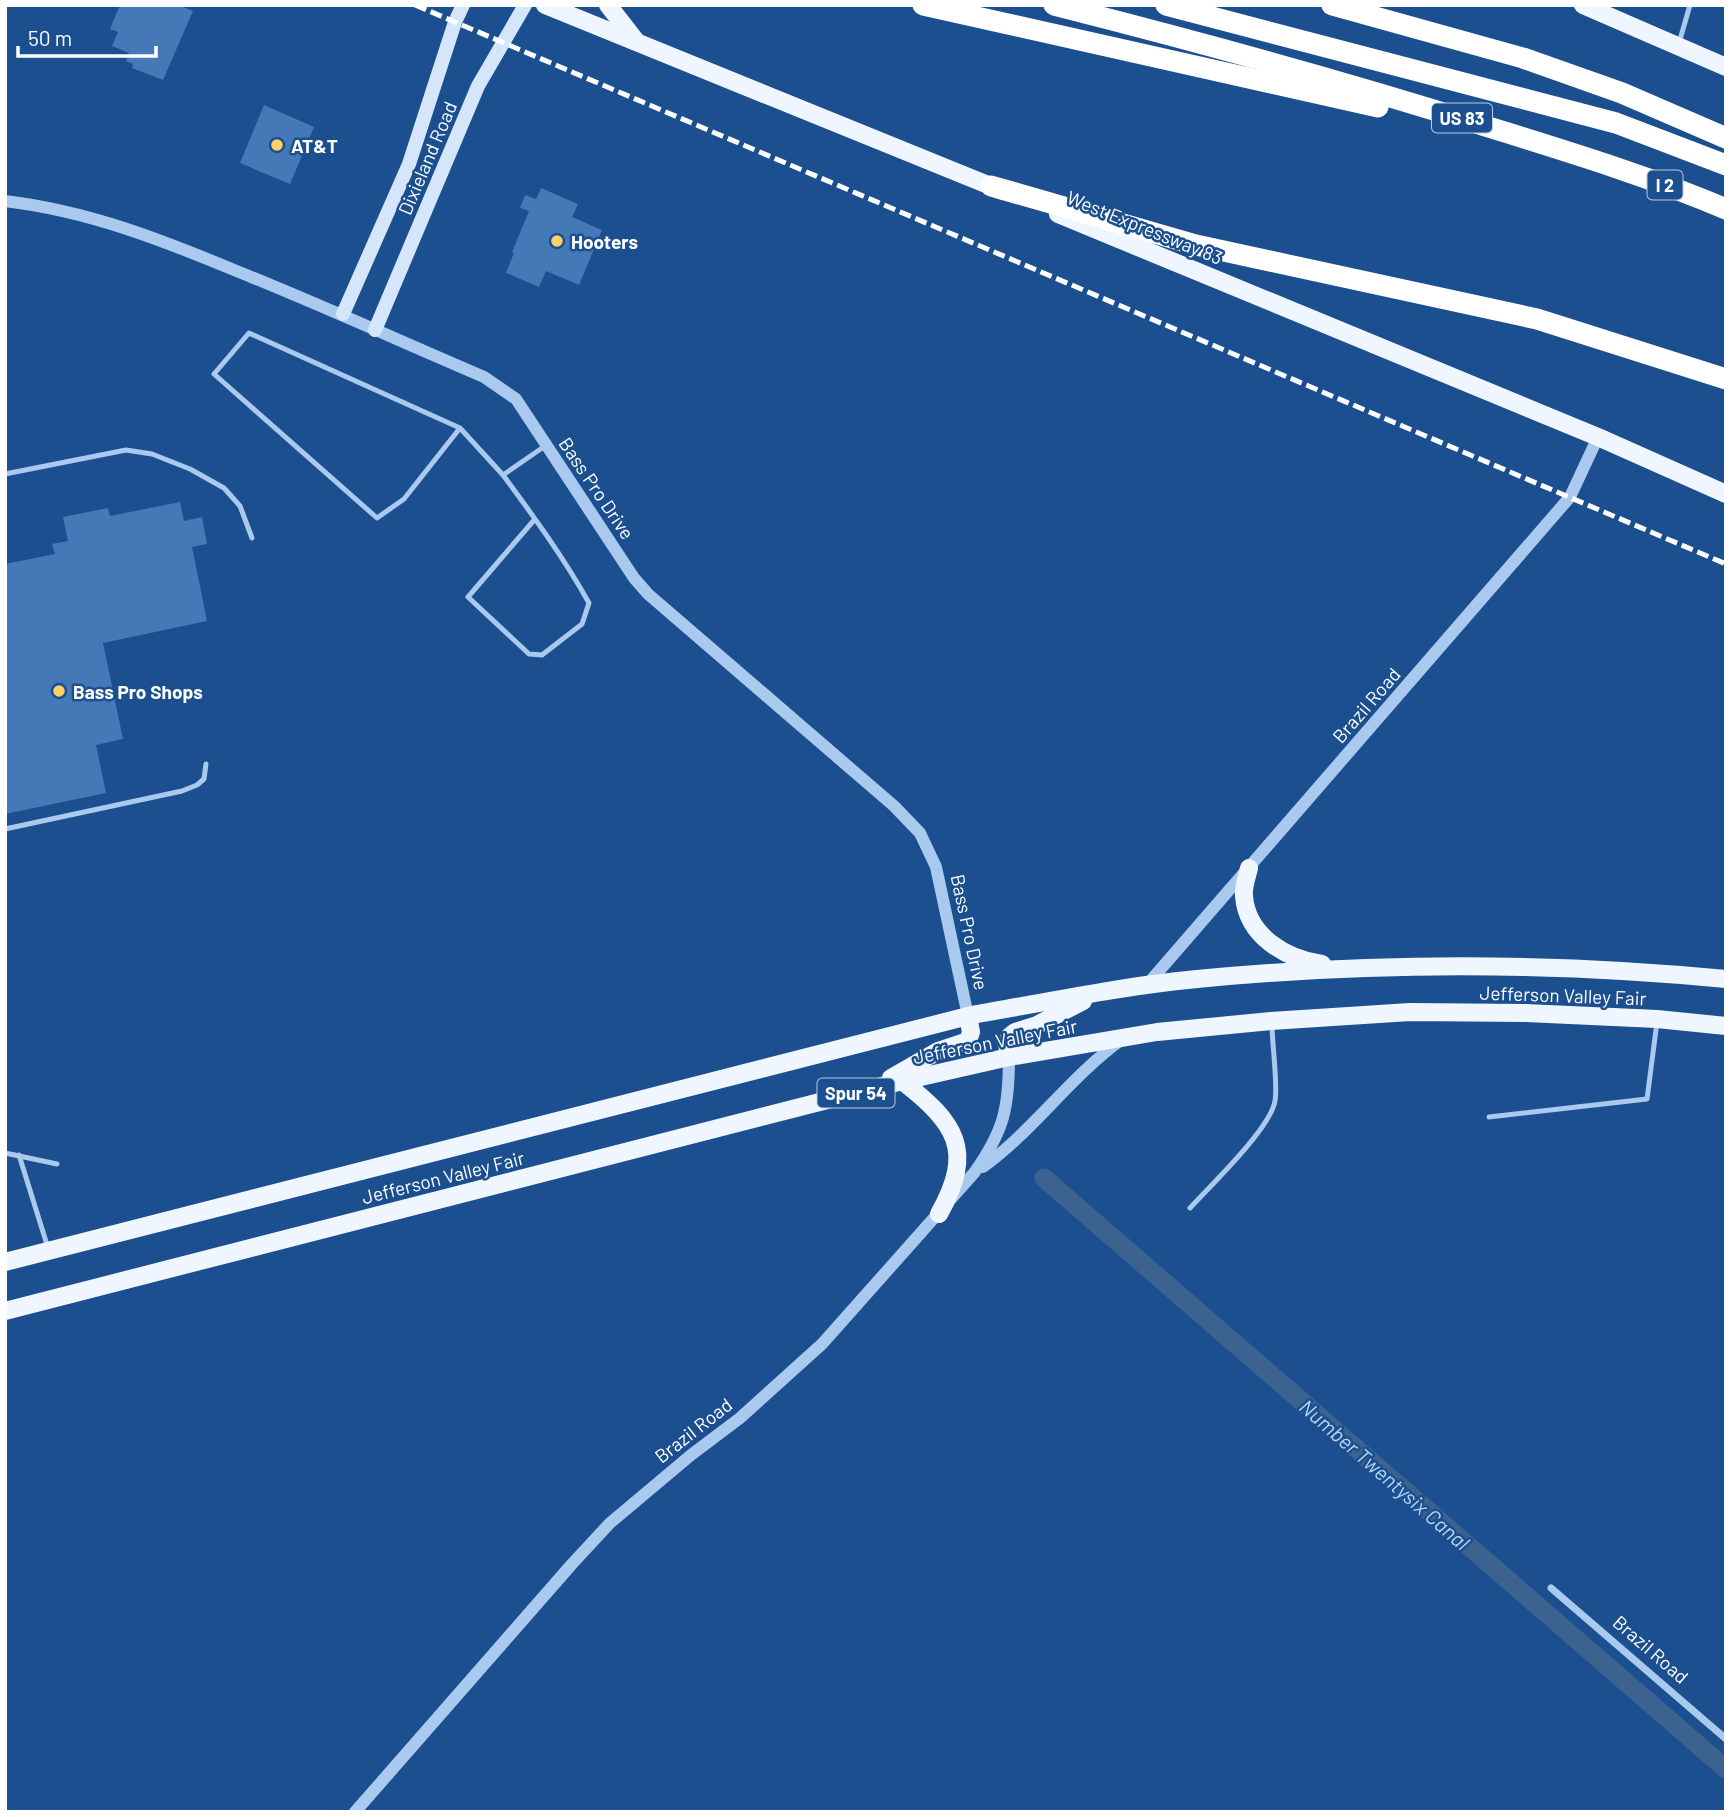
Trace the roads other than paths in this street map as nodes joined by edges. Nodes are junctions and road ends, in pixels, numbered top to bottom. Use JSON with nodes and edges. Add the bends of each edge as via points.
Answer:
{"nodes":[{"id":1,"x":463,"y":5,"type":"edge"},
{"id":2,"x":525,"y":5,"type":"edge"},
{"id":3,"x":545,"y":5,"type":"edge"},
{"id":4,"x":608,"y":5,"type":"edge"},
{"id":5,"x":923,"y":5,"type":"edge"},
{"id":6,"x":1054,"y":5,"type":"edge"},
{"id":7,"x":1167,"y":5,"type":"edge"},
{"id":8,"x":1332,"y":5,"type":"edge"},
{"id":9,"x":1583,"y":5,"type":"edge"},
{"id":10,"x":1690,"y":5,"type":"edge"},
{"id":11,"x":638,"y":43,"type":"junction"},
{"id":12,"x":1678,"y":46,"type":"junction"},
{"id":13,"x":1726,"y":67,"type":"edge"},
{"id":14,"x":1726,"y":138,"type":"edge"},
{"id":15,"x":1604,"y":163,"type":"junction"},
{"id":16,"x":1726,"y":165,"type":"edge"},
{"id":17,"x":991,"y":186,"type":"junction"},
{"id":18,"x":5,"y":201,"type":"edge"},
{"id":19,"x":1726,"y":209,"type":"edge"},
{"id":20,"x":343,"y":314,"type":"junction"},
{"id":21,"x":375,"y":330,"type":"junction"},
{"id":22,"x":1726,"y":379,"type":"edge"},
{"id":23,"x":460,"y":428,"type":"junction"},
{"id":24,"x":1598,"y":437,"type":"junction"},
{"id":25,"x":545,"y":446,"type":"junction"},
{"id":26,"x":5,"y":474,"type":"edge"},
{"id":27,"x":503,"y":475,"type":"junction"},
{"id":28,"x":1726,"y":494,"type":"edge"},
{"id":29,"x":536,"y":519,"type":"junction"},
{"id":30,"x":252,"y":538,"type":"dead end"},
{"id":31,"x":206,"y":764,"type":"dead end"},
{"id":32,"x":5,"y":829,"type":"edge"},
{"id":33,"x":1249,"y":868,"type":"junction"},
{"id":34,"x":1353,"y":969,"type":"junction"},
{"id":35,"x":1726,"y":979,"type":"edge"},
{"id":36,"x":1146,"y":986,"type":"junction"},
{"id":37,"x":1106,"y":992,"type":"junction"},
{"id":38,"x":968,"y":1016,"type":"junction"},
{"id":39,"x":1657,"y":1019,"type":"junction"},
{"id":40,"x":1271,"y":1021,"type":"junction"},
{"id":41,"x":1726,"y":1026,"type":"edge"},
{"id":42,"x":1122,"y":1038,"type":"junction"},
{"id":43,"x":1009,"y":1057,"type":"junction"},
{"id":44,"x":902,"y":1081,"type":"junction"},
{"id":45,"x":869,"y":1089,"type":"junction"},
{"id":46,"x":1489,"y":1117,"type":"dead end"},
{"id":47,"x":5,"y":1153,"type":"edge"},
{"id":48,"x":19,"y":1156,"type":"junction"},
{"id":49,"x":57,"y":1164,"type":"dead end"},
{"id":50,"x":974,"y":1173,"type":"junction"},
{"id":51,"x":1190,"y":1208,"type":"dead end"},
{"id":52,"x":939,"y":1214,"type":"junction"},
{"id":53,"x":49,"y":1251,"type":"junction"},
{"id":54,"x":5,"y":1262,"type":"edge"},
{"id":55,"x":5,"y":1311,"type":"edge"},
{"id":56,"x":1551,"y":1588,"type":"dead end"},
{"id":57,"x":1726,"y":1739,"type":"edge"},
{"id":58,"x":355,"y":1812,"type":"edge"}],
"edges":[{"from":1,"to":20,"type":"main road","name":"Dixieland Road","via":[[409,164]]},
{"from":2,"to":21,"type":"main road","name":"Dixieland Road","via":[[478,86]]},
{"from":3,"to":11,"type":"main road","name":"West Expressway 83"},
{"from":4,"to":11,"type":"main road"},
{"from":5,"to":15,"type":"highway","via":[[1315,92]]},
{"from":6,"to":15,"type":"highway","number":"US 83","via":[[1285,66]]},
{"from":7,"to":16,"type":"highway","via":[[1616,123]]},
{"from":8,"to":14,"type":"highway","via":[[1523,58],[1622,93]]},
{"from":9,"to":12,"type":"main road"},
{"from":10,"to":12,"type":"lane"},
{"from":11,"to":17,"type":"main road","name":"West Expressway 83"},
{"from":12,"to":13,"type":"main road"},
{"from":15,"to":19,"type":"highway","number":"I 2"},
{"from":17,"to":22,"type":"highway","via":[[1196,245],[1537,319]]},
{"from":17,"to":24,"type":"main road","name":"West Expressway 83"},
{"from":18,"to":20,"type":"street","name":"Bass Pro Drive","via":[[103,219]]},
{"from":20,"to":21,"type":"street","name":"Bass Pro Drive"},
{"from":21,"to":25,"type":"street","name":"Bass Pro Drive","via":[[505,390],[516,399]]},
{"from":23,"to":23,"type":"lane","via":[[249,333],[214,374],[377,518],[404,499]]},
{"from":23,"to":27,"type":"lane"},
{"from":24,"to":28,"type":"main road","name":"West Expressway 83"},
{"from":24,"to":33,"type":"street","name":"Brazil Road","via":[[1570,498]]},
{"from":25,"to":27,"type":"lane"},
{"from":25,"to":38,"type":"street","name":"Bass Pro Drive","via":[[648,594],[920,833],[936,867]]},
{"from":26,"to":30,"type":"lane","via":[[126,450],[152,454],[224,488],[240,506]]},
{"from":27,"to":29,"type":"lane"},
{"from":29,"to":29,"type":"lane","via":[[589,603],[582,624],[542,655],[529,654],[468,597]]},
{"from":31,"to":32,"type":"lane","via":[[204,779],[182,791]]},
{"from":33,"to":34,"type":"main road","via":[[1244,894],[1248,913],[1272,945],[1311,963]]},
{"from":33,"to":36,"type":"street","name":"Brazil Road"},
{"from":34,"to":35,"type":"main road","number":"Spur 54","via":[[1466,965],[1580,968]]},
{"from":34,"to":36,"type":"main road","number":"Spur 54"},
{"from":36,"to":37,"type":"main road","number":"Spur 54"},
{"from":37,"to":38,"type":"main road","number":"Spur 54"},
{"from":37,"to":43,"type":"main road","via":[[1015,1032],[1007,1043]]},
{"from":38,"to":45,"type":"main road","via":[[968,1041],[938,1051]]},
{"from":38,"to":53,"type":"main road","number":"Spur 54"},
{"from":39,"to":40,"type":"main road","name":"Jefferson Valley Fair","number":"Spur 54","via":[[1410,1012]]},
{"from":39,"to":41,"type":"main road","name":"Jefferson Valley Fair","number":"Spur 54"},
{"from":39,"to":46,"type":"lane","via":[[1647,1100]]},
{"from":40,"to":42,"type":"main road","name":"Jefferson Valley Fair","number":"Spur 54"},
{"from":40,"to":51,"type":"lane","via":[[1275,1101],[1269,1115]]},
{"from":42,"to":43,"type":"main road","name":"Jefferson Valley Fair","number":"Spur 54"},
{"from":42,"to":50,"type":"street","via":[[1081,1072],[1018,1138]]},
{"from":43,"to":44,"type":"main road","name":"Jefferson Valley Fair","number":"Spur 54"},
{"from":43,"to":50,"type":"street","name":"Brazil Road","via":[[1004,1119]]},
{"from":44,"to":45,"type":"main road","name":"Jefferson Valley Fair","number":"Spur 54"},
{"from":44,"to":52,"type":"main road","via":[[939,1114],[956,1144],[957,1175]]},
{"from":45,"to":55,"type":"main road","name":"Jefferson Valley Fair","number":"Spur 54"},
{"from":47,"to":48,"type":"lane"},
{"from":48,"to":49,"type":"lane"},
{"from":48,"to":53,"type":"lane"},
{"from":50,"to":52,"type":"street","name":"Brazil Road"},
{"from":52,"to":58,"type":"street","name":"Brazil Road","via":[[783,1381],[610,1523]]},
{"from":53,"to":54,"type":"main road","number":"Spur 54"},
{"from":56,"to":57,"type":"street","name":"Brazil Road"}]}
